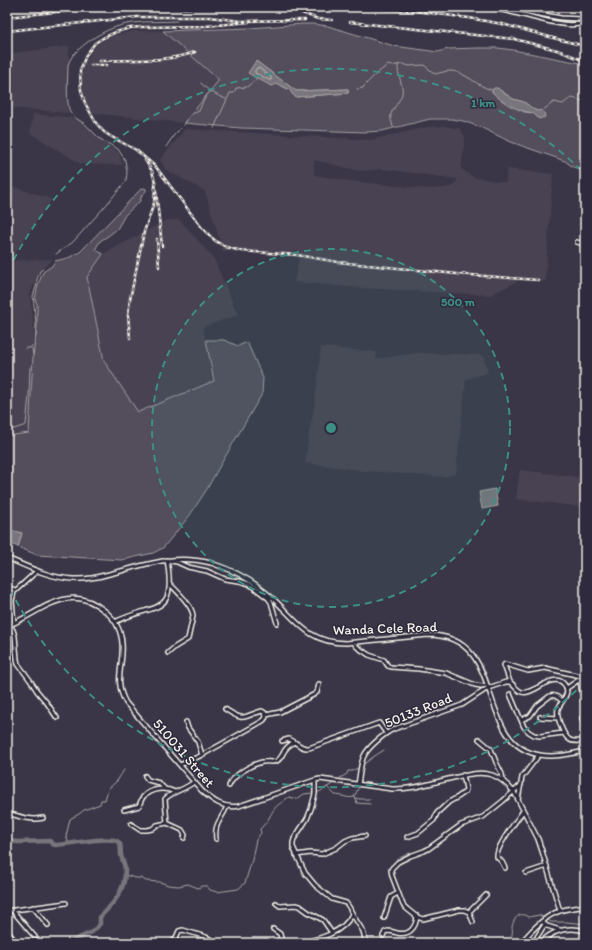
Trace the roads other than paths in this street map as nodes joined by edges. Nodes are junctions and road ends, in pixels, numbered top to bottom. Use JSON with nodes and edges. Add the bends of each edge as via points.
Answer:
{"nodes":[{"id":1,"x":488,"y":7,"type":"edge"},
{"id":2,"x":492,"y":7,"type":"edge"},
{"id":3,"x":502,"y":7,"type":"edge"},
{"id":4,"x":585,"y":18,"type":"edge"},
{"id":5,"x":585,"y":23,"type":"edge"},
{"id":6,"x":7,"y":558,"type":"edge"},
{"id":7,"x":167,"y":561,"type":"junction"},
{"id":8,"x":37,"y":571,"type":"junction"},
{"id":9,"x":170,"y":584,"type":"junction"},
{"id":10,"x":7,"y":587,"type":"edge"},
{"id":11,"x":15,"y":590,"type":"junction"},
{"id":12,"x":115,"y":622,"type":"junction"},
{"id":13,"x":14,"y":623,"type":"junction"},
{"id":14,"x":276,"y":623,"type":"dead end"},
{"id":15,"x":8,"y":625,"type":"edge"},
{"id":16,"x":354,"y":643,"type":"junction"},
{"id":17,"x":168,"y":653,"type":"dead end"},
{"id":18,"x":584,"y":676,"type":"edge"},
{"id":19,"x":580,"y":680,"type":"junction"},
{"id":20,"x":510,"y":682,"type":"junction"},
{"id":21,"x":319,"y":684,"type":"dead end"},
{"id":22,"x":487,"y":686,"type":"junction"},
{"id":23,"x":566,"y":688,"type":"junction"},
{"id":24,"x":510,"y":694,"type":"dead end"},
{"id":25,"x":562,"y":701,"type":"junction"},
{"id":26,"x":585,"y":706,"type":"edge"},
{"id":27,"x":225,"y":709,"type":"dead end"},
{"id":28,"x":266,"y":715,"type":"junction"},
{"id":29,"x":56,"y":718,"type":"dead end"},
{"id":30,"x":540,"y":718,"type":"dead end"},
{"id":31,"x":558,"y":718,"type":"junction"},
{"id":32,"x":582,"y":718,"type":"dead end"},
{"id":33,"x":521,"y":720,"type":"junction"},
{"id":34,"x":186,"y":722,"type":"dead end"},
{"id":35,"x":584,"y":724,"type":"edge"},
{"id":36,"x":585,"y":730,"type":"edge"},
{"id":37,"x":386,"y":733,"type":"junction"},
{"id":38,"x":564,"y":733,"type":"junction"},
{"id":39,"x":478,"y":739,"type":"dead end"},
{"id":40,"x":282,"y":740,"type":"dead end"},
{"id":41,"x":585,"y":741,"type":"edge"},
{"id":42,"x":294,"y":742,"type":"junction"},
{"id":43,"x":585,"y":751,"type":"edge"},
{"id":44,"x":202,"y":755,"type":"junction"},
{"id":45,"x":539,"y":755,"type":"junction"},
{"id":46,"x":180,"y":765,"type":"junction"},
{"id":47,"x":463,"y":775,"type":"junction"},
{"id":48,"x":145,"y":776,"type":"dead end"},
{"id":49,"x":315,"y":780,"type":"junction"},
{"id":50,"x":503,"y":781,"type":"junction"},
{"id":51,"x":194,"y":782,"type":"junction"},
{"id":52,"x":358,"y":784,"type":"junction"},
{"id":53,"x":521,"y":785,"type":"junction"},
{"id":54,"x":229,"y":786,"type":"dead end"},
{"id":55,"x":165,"y":789,"type":"junction"},
{"id":56,"x":175,"y":792,"type":"junction"},
{"id":57,"x":514,"y":792,"type":"junction"},
{"id":58,"x":518,"y":800,"type":"junction"},
{"id":59,"x":226,"y":806,"type":"junction"},
{"id":60,"x":124,"y":810,"type":"dead end"},
{"id":61,"x":523,"y":810,"type":"junction"},
{"id":62,"x":7,"y":813,"type":"edge"},
{"id":63,"x":43,"y":818,"type":"dead end"},
{"id":64,"x":167,"y":823,"type":"junction"},
{"id":65,"x":131,"y":824,"type":"dead end"},
{"id":66,"x":365,"y":836,"type":"dead end"},
{"id":67,"x":407,"y":837,"type":"dead end"},
{"id":68,"x":184,"y":838,"type":"dead end"},
{"id":69,"x":216,"y":839,"type":"dead end"},
{"id":70,"x":296,"y":854,"type":"junction"},
{"id":71,"x":547,"y":866,"type":"junction"},
{"id":72,"x":505,"y":868,"type":"dead end"},
{"id":73,"x":526,"y":873,"type":"dead end"},
{"id":74,"x":398,"y":893,"type":"junction"},
{"id":75,"x":486,"y":895,"type":"dead end"},
{"id":76,"x":66,"y":903,"type":"dead end"},
{"id":77,"x":276,"y":903,"type":"dead end"},
{"id":78,"x":585,"y":906,"type":"edge"},
{"id":79,"x":34,"y":907,"type":"junction"},
{"id":80,"x":12,"y":910,"type":"junction"},
{"id":81,"x":7,"y":911,"type":"edge"},
{"id":82,"x":560,"y":911,"type":"junction"},
{"id":83,"x":469,"y":912,"type":"junction"},
{"id":84,"x":352,"y":914,"type":"junction"},
{"id":85,"x":416,"y":916,"type":"junction"},
{"id":86,"x":384,"y":918,"type":"dead end"},
{"id":87,"x":473,"y":922,"type":"dead end"},
{"id":88,"x":544,"y":923,"type":"junction"},
{"id":89,"x":48,"y":925,"type":"dead end"},
{"id":90,"x":273,"y":929,"type":"dead end"},
{"id":91,"x":562,"y":930,"type":"junction"},
{"id":92,"x":7,"y":931,"type":"edge"},
{"id":93,"x":585,"y":931,"type":"edge"},
{"id":94,"x":332,"y":933,"type":"junction"},
{"id":95,"x":383,"y":936,"type":"dead end"},
{"id":96,"x":35,"y":937,"type":"dead end"},
{"id":97,"x":17,"y":943,"type":"edge"},
{"id":98,"x":171,"y":943,"type":"edge"},
{"id":99,"x":217,"y":943,"type":"edge"},
{"id":100,"x":282,"y":943,"type":"edge"},
{"id":101,"x":300,"y":943,"type":"edge"},
{"id":102,"x":366,"y":943,"type":"edge"},
{"id":103,"x":521,"y":943,"type":"edge"},
{"id":104,"x":536,"y":943,"type":"edge"},
{"id":105,"x":540,"y":943,"type":"edge"}],
"edges":[{"from":1,"to":2,"type":"street"},
{"from":2,"to":5,"type":"street","via":[[562,24]]},
{"from":3,"to":4,"type":"street","via":[[561,18]]},
{"from":6,"to":8,"type":"street","name":"Wanda Cele Road"},
{"from":7,"to":8,"type":"street","name":"Wanda Cele Road","via":[[84,579],[62,578]]},
{"from":7,"to":9,"type":"street"},
{"from":7,"to":14,"type":"street","via":[[249,584],[271,602]]},
{"from":7,"to":16,"type":"street","name":"Wanda Cele Road","via":[[180,559],[202,562],[235,572],[265,591],[304,630],[315,637],[331,642]]},
{"from":8,"to":11,"type":"street"},
{"from":9,"to":12,"type":"street","via":[[168,596],[162,605]]},
{"from":9,"to":17,"type":"street","via":[[193,612],[188,638]]},
{"from":10,"to":11,"type":"street"},
{"from":11,"to":13,"type":"street","via":[[12,601]]},
{"from":12,"to":13,"type":"street","name":"510031 Street","via":[[108,613],[95,604],[70,598],[54,602]]},
{"from":12,"to":46,"type":"street","name":"510031 Street","via":[[122,643],[119,678],[124,698]]},
{"from":13,"to":15,"type":"street","name":"510031 Street"},
{"from":15,"to":29,"type":"street","via":[[16,636],[20,667]]},
{"from":16,"to":22,"type":"street","via":[[367,654],[384,660],[389,667],[446,673],[475,685]]},
{"from":16,"to":22,"type":"street","name":"Wanda Cele Road","via":[[428,635],[449,638],[472,653]]},
{"from":18,"to":19,"type":"street"},
{"from":18,"to":20,"type":"street","via":[[545,668],[528,670],[506,663],[504,664]]},
{"from":19,"to":23,"type":"street"},
{"from":19,"to":26,"type":"street"},
{"from":20,"to":22,"type":"street"},
{"from":20,"to":23,"type":"street","via":[[524,693],[554,680],[562,682]]},
{"from":21,"to":28,"type":"street","via":[[315,694],[280,712]]},
{"from":22,"to":37,"type":"street","name":"50133 Road","via":[[462,705]]},
{"from":22,"to":45,"type":"street","name":"Wanda Cele Road","via":[[501,724],[510,739],[524,750]]},
{"from":23,"to":25,"type":"street","via":[[566,695]]},
{"from":24,"to":33,"type":"street"},
{"from":25,"to":31,"type":"street"},
{"from":25,"to":33,"type":"street","via":[[552,695],[537,706],[530,716]]},
{"from":27,"to":28,"type":"street","via":[[240,718],[262,711]]},
{"from":28,"to":44,"type":"street","via":[[261,722]]},
{"from":30,"to":31,"type":"street"},
{"from":31,"to":38,"type":"street"},
{"from":32,"to":35,"type":"street"},
{"from":33,"to":38,"type":"street","via":[[525,729],[534,735]]},
{"from":34,"to":44,"type":"street","via":[[198,741]]},
{"from":35,"to":36,"type":"street"},
{"from":37,"to":42,"type":"street","via":[[379,723],[306,749]]},
{"from":37,"to":52,"type":"street","name":"50133 Road","via":[[364,755]]},
{"from":38,"to":41,"type":"street","via":[[570,740]]},
{"from":39,"to":50,"type":"street","via":[[491,749]]},
{"from":40,"to":42,"type":"street","via":[[289,739]]},
{"from":42,"to":54,"type":"street","via":[[278,760],[262,762],[248,768],[234,777]]},
{"from":43,"to":45,"type":"street","name":"Wanda Cele Road","via":[[555,756]]},
{"from":44,"to":46,"type":"street"},
{"from":45,"to":53,"type":"street","via":[[524,775]]},
{"from":46,"to":51,"type":"street","name":"510031 Street"},
{"from":47,"to":50,"type":"street","via":[[484,773]]},
{"from":47,"to":52,"type":"street","via":[[400,789]]},
{"from":47,"to":67,"type":"street","via":[[465,792],[449,802],[437,813],[434,820],[418,833]]},
{"from":48,"to":55,"type":"street"},
{"from":49,"to":52,"type":"street"},
{"from":49,"to":59,"type":"street","via":[[240,806]]},
{"from":49,"to":70,"type":"street","via":[[311,809],[293,841]]},
{"from":50,"to":57,"type":"street"},
{"from":51,"to":56,"type":"street"},
{"from":51,"to":59,"type":"street","name":"510031 Street","via":[[214,801]]},
{"from":53,"to":57,"type":"street"},
{"from":53,"to":58,"type":"street"},
{"from":55,"to":56,"type":"street"},
{"from":55,"to":60,"type":"street","via":[[152,792],[143,798],[138,806]]},
{"from":56,"to":64,"type":"street","via":[[164,799]]},
{"from":57,"to":58,"type":"street"},
{"from":57,"to":74,"type":"street","via":[[483,817],[461,825],[428,849],[394,865],[391,873]]},
{"from":58,"to":61,"type":"street"},
{"from":59,"to":69,"type":"street","via":[[215,832]]},
{"from":61,"to":71,"type":"street","via":[[538,839]]},
{"from":61,"to":72,"type":"street","via":[[497,854]]},
{"from":62,"to":63,"type":"street"},
{"from":64,"to":65,"type":"street","via":[[147,830],[140,830]]},
{"from":64,"to":68,"type":"street","via":[[184,832]]},
{"from":66,"to":70,"type":"street","via":[[352,838],[322,854]]},
{"from":70,"to":84,"type":"street","via":[[315,885],[332,899],[348,905]]},
{"from":71,"to":73,"type":"street"},
{"from":71,"to":82,"type":"street"},
{"from":74,"to":85,"type":"street","via":[[404,907]]},
{"from":74,"to":86,"type":"street","via":[[390,898]]},
{"from":75,"to":83,"type":"street"},
{"from":76,"to":79,"type":"street"},
{"from":77,"to":94,"type":"street","via":[[280,906],[300,906],[323,920]]},
{"from":78,"to":82,"type":"street"},
{"from":79,"to":80,"type":"street"},
{"from":79,"to":89,"type":"street"},
{"from":80,"to":81,"type":"street"},
{"from":80,"to":96,"type":"street"},
{"from":82,"to":88,"type":"street"},
{"from":83,"to":85,"type":"street","via":[[461,910],[424,919]]},
{"from":83,"to":87,"type":"street"},
{"from":84,"to":94,"type":"street","via":[[347,924]]},
{"from":84,"to":102,"type":"street","via":[[363,931]]},
{"from":85,"to":95,"type":"street","via":[[411,930],[400,933],[388,931]]},
{"from":88,"to":91,"type":"street"},
{"from":88,"to":103,"type":"street"},
{"from":88,"to":104,"type":"street"},
{"from":90,"to":100,"type":"street","via":[[280,934]]},
{"from":91,"to":93,"type":"street"},
{"from":91,"to":105,"type":"street","via":[[550,934]]},
{"from":92,"to":97,"type":"street"},
{"from":94,"to":101,"type":"street"},
{"from":98,"to":99,"type":"street","via":[[179,931],[183,930]]}]}
